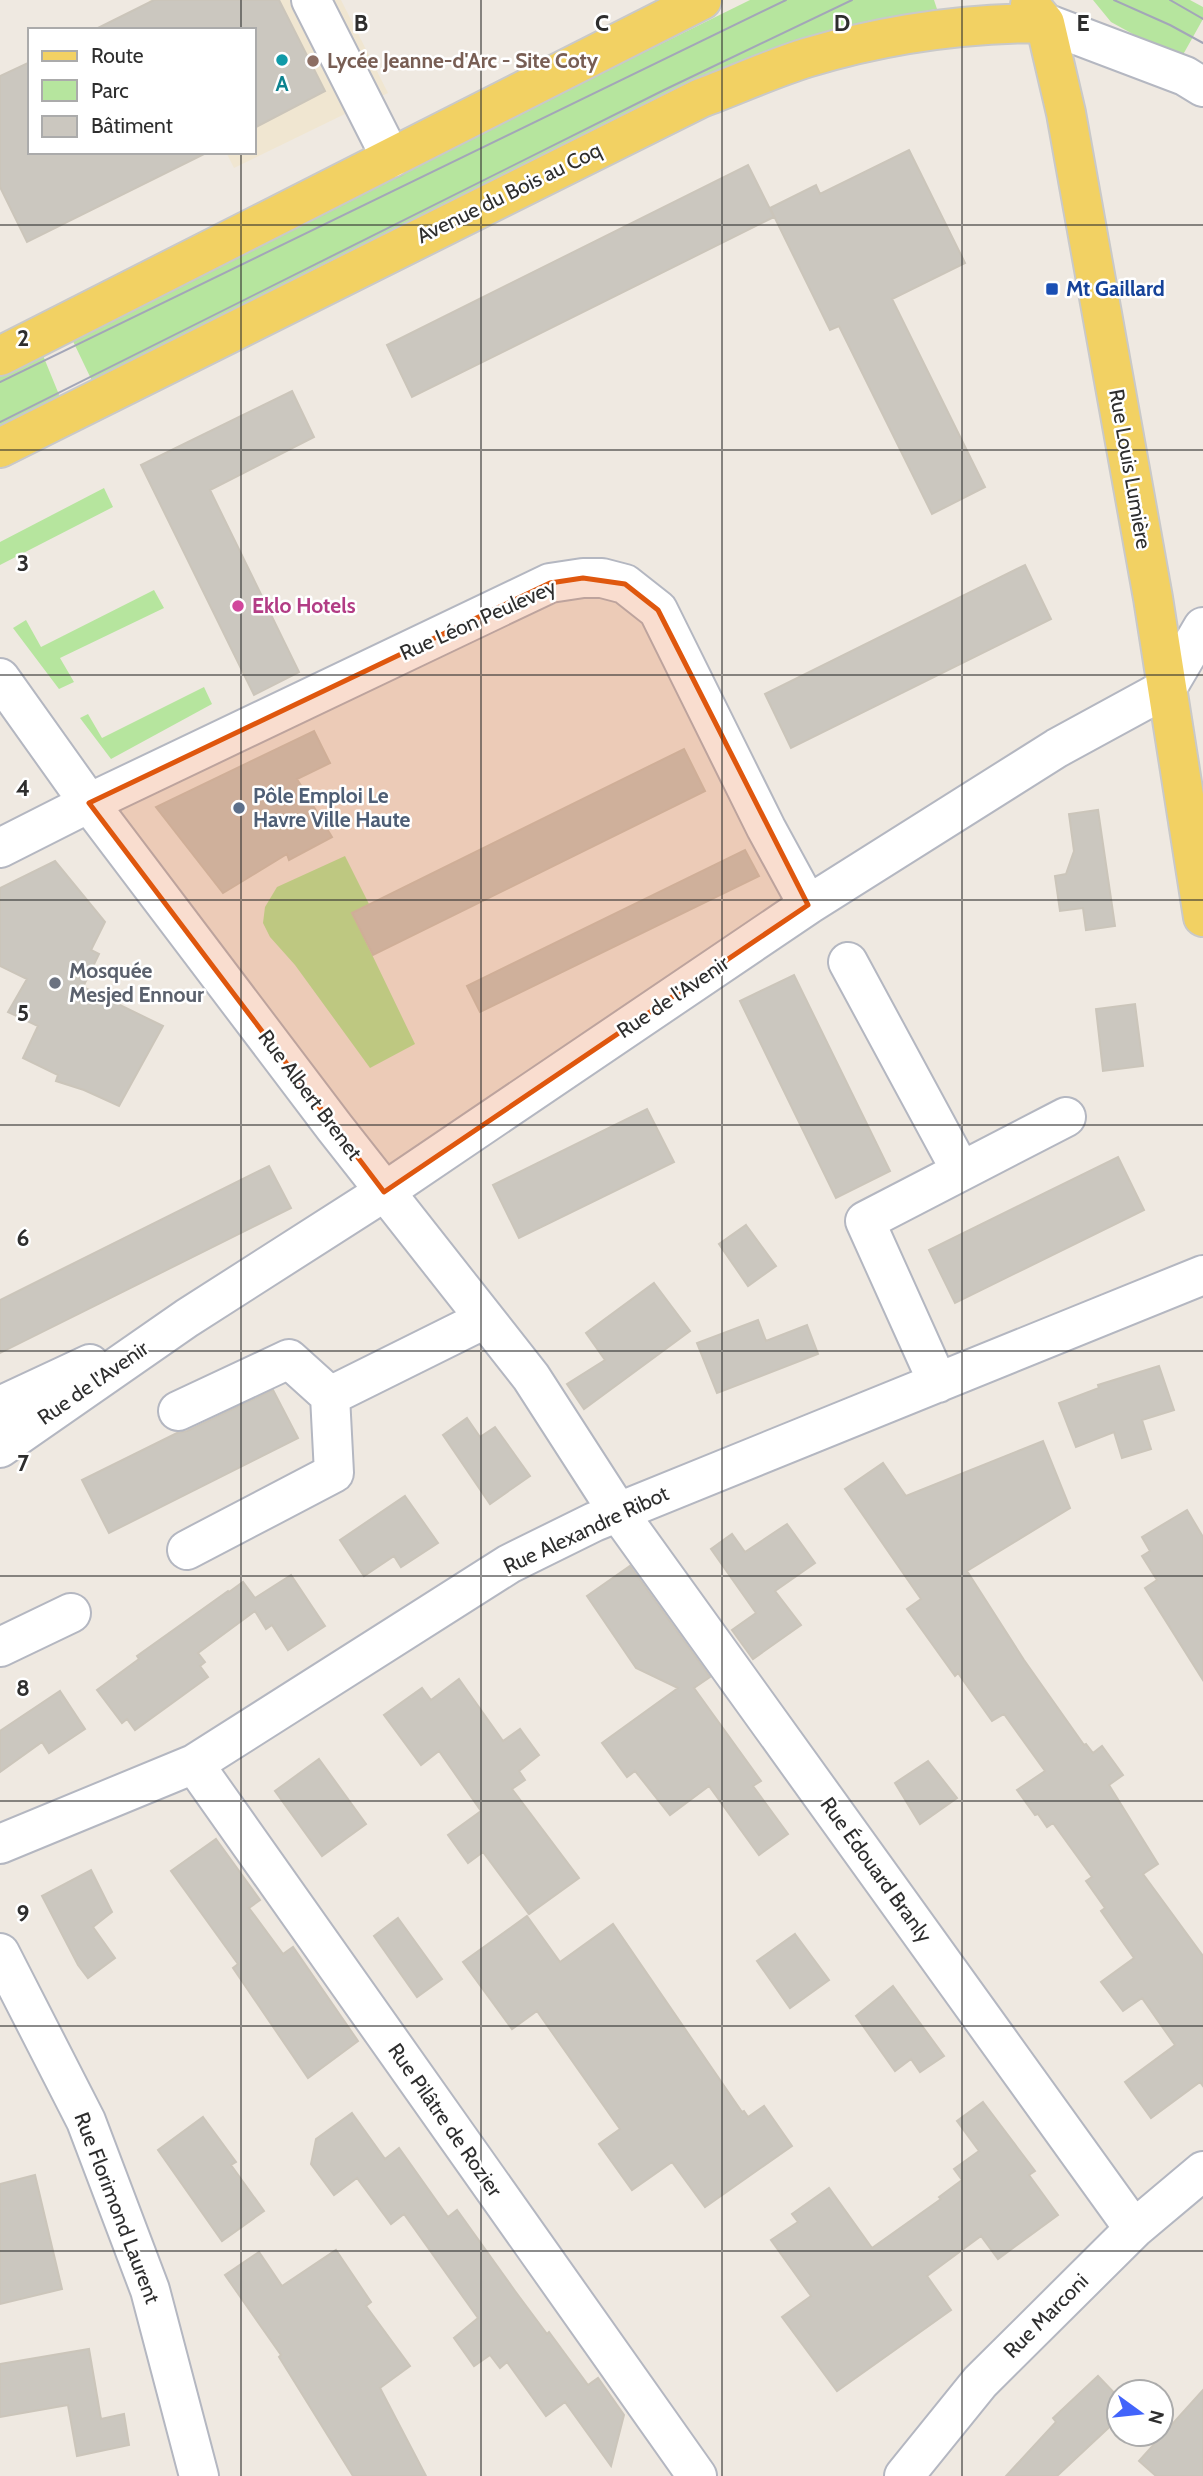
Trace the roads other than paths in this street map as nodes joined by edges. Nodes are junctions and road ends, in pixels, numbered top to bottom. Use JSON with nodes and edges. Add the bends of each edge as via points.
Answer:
{"nodes":[{"id":1,"x":311,"y":0,"type":"edge"},
{"id":2,"x":702,"y":0,"type":"edge"},
{"id":3,"x":1041,"y":8,"type":"edge"},
{"id":4,"x":1203,"y":87,"type":"edge"},
{"id":5,"x":391,"y":158,"type":"junction"},
{"id":6,"x":0,"y":356,"type":"edge"},
{"id":7,"x":0,"y":448,"type":"edge"},
{"id":8,"x":1203,"y":627,"type":"edge"},
{"id":9,"x":0,"y":678,"type":"edge"},
{"id":10,"x":1167,"y":688,"type":"junction"},
{"id":11,"x":89,"y":803,"type":"junction"},
{"id":12,"x":0,"y":848,"type":"edge"},
{"id":13,"x":808,"y":905,"type":"junction"},
{"id":14,"x":1203,"y":917,"type":"edge"},
{"id":15,"x":848,"y":962,"type":"dead end"},
{"id":16,"x":1066,"y":1117,"type":"dead end"},
{"id":17,"x":961,"y":1171,"type":"junction"},
{"id":18,"x":384,"y":1192,"type":"junction"},
{"id":19,"x":1203,"y":1275,"type":"edge"},
{"id":20,"x":187,"y":1318,"type":"junction"},
{"id":21,"x":485,"y":1319,"type":"junction"},
{"id":22,"x":938,"y":1383,"type":"junction"},
{"id":23,"x":330,"y":1396,"type":"junction"},
{"id":24,"x":0,"y":1406,"type":"edge"},
{"id":25,"x":178,"y":1411,"type":"dead end"},
{"id":26,"x":0,"y":1448,"type":"edge"},
{"id":27,"x":618,"y":1512,"type":"junction"},
{"id":28,"x":187,"y":1549,"type":"dead end"},
{"id":29,"x":71,"y":1614,"type":"dead end"},
{"id":30,"x":0,"y":1647,"type":"edge"},
{"id":31,"x":194,"y":1764,"type":"junction"},
{"id":32,"x":0,"y":1844,"type":"edge"},
{"id":33,"x":0,"y":1953,"type":"edge"},
{"id":34,"x":1203,"y":2171,"type":"edge"},
{"id":35,"x":1134,"y":2229,"type":"junction"},
{"id":36,"x":200,"y":2476,"type":"edge"},
{"id":37,"x":697,"y":2476,"type":"edge"},
{"id":38,"x":904,"y":2476,"type":"edge"}],
"edges":[{"from":1,"to":5,"type":"street"},
{"from":2,"to":5,"type":"main road"},
{"from":3,"to":4,"type":"street"},
{"from":3,"to":7,"type":"main road","name":"Avenue du Bois au Coq","via":[[803,59],[701,98]]},
{"from":3,"to":10,"type":"main road","name":"Rue Louis Lumière","via":[[1071,140]]},
{"from":5,"to":6,"type":"main road"},
{"from":8,"to":10,"type":"street"},
{"from":9,"to":11,"type":"street","name":"Rue Albert Brenet"},
{"from":10,"to":13,"type":"street","name":"Rue de l'Avenir","via":[[1057,748]]},
{"from":10,"to":14,"type":"main road","name":"Rue Louis Lumière"},
{"from":11,"to":12,"type":"street","name":"Rue Léon Peulevey"},
{"from":11,"to":13,"type":"street","name":"Rue Léon Peulevey","via":[[550,583],[602,579],[625,584],[658,610]]},
{"from":11,"to":18,"type":"street","name":"Rue Albert Brenet"},
{"from":13,"to":18,"type":"street","name":"Rue de l'Avenir"},
{"from":15,"to":17,"type":"street"},
{"from":16,"to":17,"type":"street"},
{"from":17,"to":22,"type":"street","via":[[865,1221]]},
{"from":18,"to":20,"type":"street","name":"Rue de l'Avenir"},
{"from":18,"to":21,"type":"street","name":"Rue Albert Brenet"},
{"from":19,"to":22,"type":"street","name":"Rue Alexandre Ribot"},
{"from":20,"to":24,"type":"street","name":"Rue de l'Avenir"},
{"from":20,"to":26,"type":"street","name":"Rue de l'Avenir"},
{"from":21,"to":23,"type":"street"},
{"from":21,"to":27,"type":"street","name":"Rue Albert Brenet","via":[[531,1377]]},
{"from":22,"to":27,"type":"street","name":"Rue Alexandre Ribot"},
{"from":23,"to":25,"type":"street","via":[[289,1359]]},
{"from":23,"to":28,"type":"street","via":[[334,1473]]},
{"from":27,"to":31,"type":"street","name":"Rue Alexandre Ribot","via":[[509,1564]]},
{"from":27,"to":35,"type":"street","name":"Rue Édouard Branly"},
{"from":29,"to":30,"type":"street"},
{"from":31,"to":32,"type":"street","name":"Rue Alexandre Ribot"},
{"from":31,"to":37,"type":"street","name":"Rue Pilâtre de Rozier"},
{"from":33,"to":36,"type":"street","name":"Rue Florimond Laurent","via":[[86,2121],[141,2264]]},
{"from":34,"to":35,"type":"street","name":"Rue Marconi"},
{"from":35,"to":38,"type":"street","name":"Rue Marconi","via":[[980,2382]]}]}
